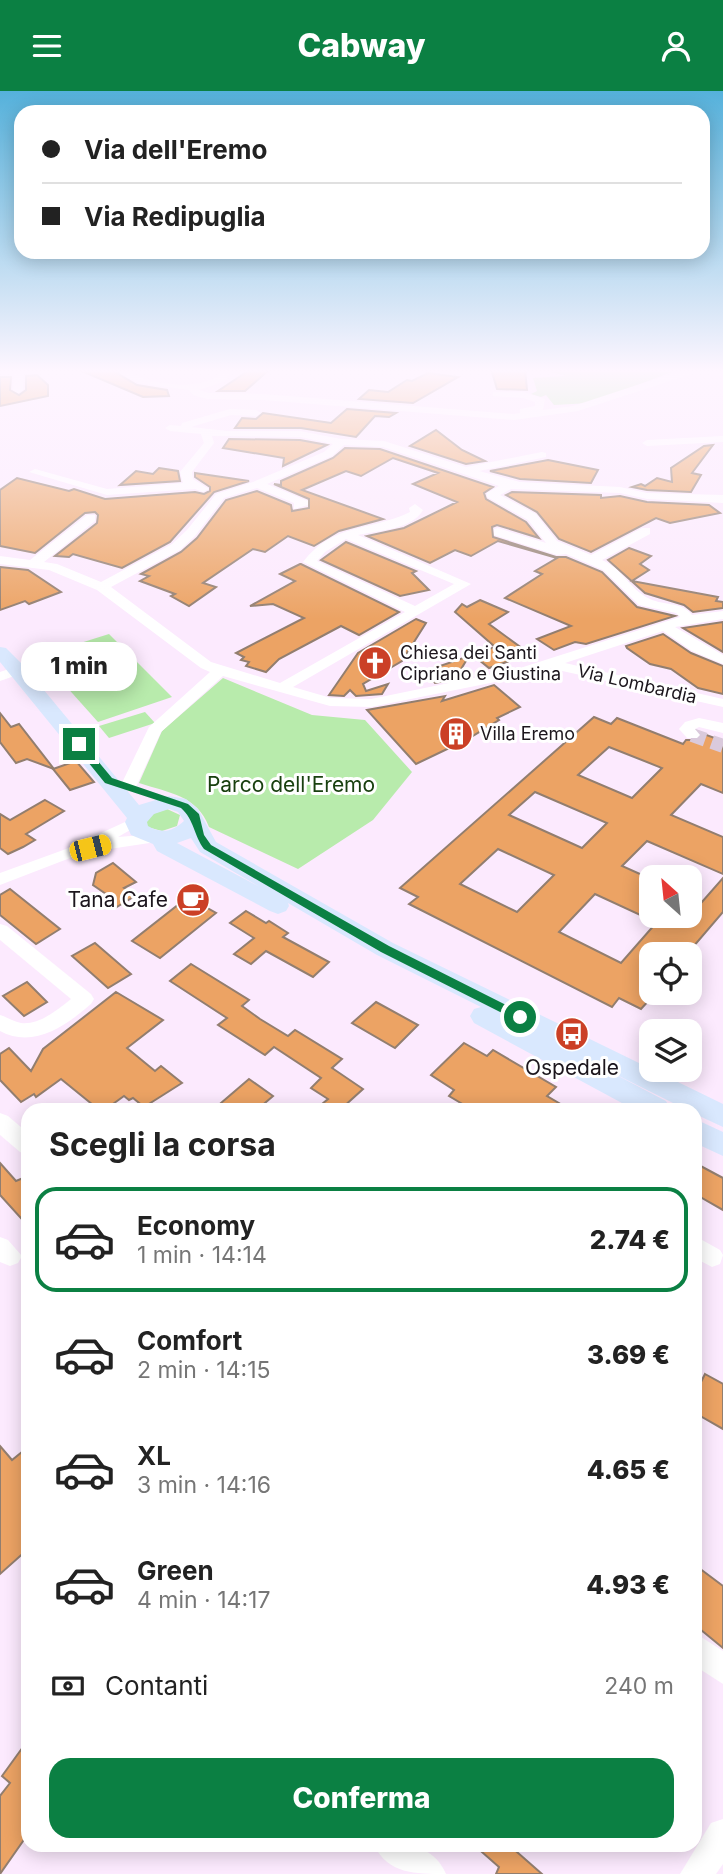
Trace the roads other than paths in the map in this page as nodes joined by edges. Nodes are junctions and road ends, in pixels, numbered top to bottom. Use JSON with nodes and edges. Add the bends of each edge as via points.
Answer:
{"nodes":[{"id":1,"x":202,"y":452,"type":"edge"},
{"id":2,"x":330,"y":452,"type":"edge"},
{"id":3,"x":411,"y":452,"type":"edge"},
{"id":4,"x":542,"y":455,"type":"dead end"},
{"id":5,"x":469,"y":470,"type":"junction"},
{"id":6,"x":35,"y":472,"type":"dead end"},
{"id":7,"x":531,"y":473,"type":"dead end"},
{"id":8,"x":514,"y":482,"type":"junction"},
{"id":9,"x":257,"y":484,"type":"junction"},
{"id":10,"x":696,"y":485,"type":"dead end"},
{"id":11,"x":194,"y":486,"type":"junction"},
{"id":12,"x":723,"y":490,"type":"edge"},
{"id":13,"x":220,"y":496,"type":"junction"},
{"id":14,"x":723,"y":499,"type":"edge"},
{"id":15,"x":298,"y":506,"type":"dead end"},
{"id":16,"x":415,"y":508,"type":"dead end"},
{"id":17,"x":91,"y":518,"type":"dead end"},
{"id":18,"x":646,"y":531,"type":"dead end"},
{"id":19,"x":498,"y":532,"type":"dead end"},
{"id":20,"x":344,"y":534,"type":"junction"},
{"id":21,"x":569,"y":551,"type":"junction"},
{"id":22,"x":0,"y":560,"type":"edge"},
{"id":23,"x":592,"y":560,"type":"junction"},
{"id":24,"x":32,"y":565,"type":"junction"},
{"id":25,"x":102,"y":587,"type":"junction"},
{"id":26,"x":414,"y":611,"type":"junction"},
{"id":27,"x":719,"y":615,"type":"edge"},
{"id":28,"x":688,"y":619,"type":"junction"},
{"id":29,"x":664,"y":626,"type":"junction"},
{"id":30,"x":0,"y":652,"type":"edge"},
{"id":31,"x":723,"y":660,"type":"edge"},
{"id":32,"x":552,"y":664,"type":"junction"},
{"id":33,"x":220,"y":671,"type":"junction"},
{"id":34,"x":9,"y":673,"type":"edge"},
{"id":35,"x":284,"y":688,"type":"junction"},
{"id":36,"x":723,"y":703,"type":"edge"},
{"id":37,"x":723,"y":728,"type":"edge"},
{"id":38,"x":692,"y":735,"type":"dead end"},
{"id":39,"x":118,"y":784,"type":"junction"},
{"id":40,"x":172,"y":803,"type":"junction"},
{"id":41,"x":195,"y":822,"type":"junction"},
{"id":42,"x":147,"y":829,"type":"junction"},
{"id":43,"x":0,"y":879,"type":"edge"},
{"id":44,"x":0,"y":930,"type":"edge"},
{"id":45,"x":0,"y":1022,"type":"edge"},
{"id":46,"x":640,"y":1103,"type":"edge"},
{"id":47,"x":697,"y":1103,"type":"edge"},
{"id":48,"x":702,"y":1106,"type":"edge"},
{"id":49,"x":723,"y":1116,"type":"edge"},
{"id":50,"x":0,"y":1122,"type":"edge"},
{"id":51,"x":702,"y":1134,"type":"edge"},
{"id":52,"x":21,"y":1140,"type":"edge"},
{"id":53,"x":723,"y":1145,"type":"edge"},
{"id":54,"x":702,"y":1653,"type":"edge"},
{"id":55,"x":723,"y":1669,"type":"edge"},
{"id":56,"x":723,"y":1836,"type":"edge"},
{"id":57,"x":399,"y":1852,"type":"edge"},
{"id":58,"x":429,"y":1874,"type":"edge"},
{"id":59,"x":697,"y":1874,"type":"edge"}],
"edges":[{"from":1,"to":11,"type":"street","via":[[186,472],[187,481]]},
{"from":2,"to":9,"type":"street"},
{"from":3,"to":5,"type":"street"},
{"from":4,"to":5,"type":"street"},
{"from":5,"to":8,"type":"street"},
{"from":6,"to":11,"type":"street","via":[[107,492]]},
{"from":7,"to":8,"type":"street"},
{"from":8,"to":14,"type":"street"},
{"from":8,"to":21,"type":"street","via":[[491,495],[532,517],[553,544]]},
{"from":9,"to":13,"type":"street"},
{"from":9,"to":15,"type":"street","via":[[304,503]]},
{"from":10,"to":12,"type":"street"},
{"from":11,"to":13,"type":"street"},
{"from":13,"to":25,"type":"street","via":[[176,547]]},
{"from":16,"to":20,"type":"street","via":[[415,514],[393,525]]},
{"from":17,"to":24,"type":"street"},
{"from":18,"to":23,"type":"street"},
{"from":19,"to":21,"type":"street"},
{"from":20,"to":26,"type":"street","via":[[321,547],[309,562]]},
{"from":20,"to":26,"type":"street","via":[[464,585]]},
{"from":21,"to":23,"type":"street"},
{"from":22,"to":24,"type":"street"},
{"from":23,"to":28,"type":"street","via":[[608,567],[644,602],[681,610]]},
{"from":24,"to":25,"type":"street"},
{"from":25,"to":33,"type":"street"},
{"from":26,"to":35,"type":"street"},
{"from":27,"to":28,"type":"street"},
{"from":28,"to":29,"type":"street"},
{"from":29,"to":31,"type":"street"},
{"from":29,"to":32,"type":"street"},
{"from":30,"to":34,"type":"main road"},
{"from":32,"to":35,"type":"street","via":[[371,703],[330,702]]},
{"from":32,"to":36,"type":"street","name":"Via Lombardia"},
{"from":33,"to":35,"type":"street"},
{"from":33,"to":39,"type":"street","via":[[154,730]]},
{"from":34,"to":39,"type":"main road"},
{"from":37,"to":38,"type":"street","via":[[691,724],[687,729]]},
{"from":39,"to":40,"type":"main road"},
{"from":39,"to":42,"type":"main road"},
{"from":40,"to":41,"type":"main road","via":[[194,814]]},
{"from":40,"to":42,"type":"main road","via":[[154,805]]},
{"from":41,"to":42,"type":"main road","via":[[178,837]]},
{"from":41,"to":47,"type":"main road","via":[[208,847],[385,949]]},
{"from":42,"to":43,"type":"street"},
{"from":42,"to":46,"type":"main road","via":[[165,846]]},
{"from":44,"to":45,"type":"street","via":[[84,999],[61,1020],[25,1032]]},
{"from":48,"to":49,"type":"main road"},
{"from":50,"to":52,"type":"street"},
{"from":51,"to":53,"type":"main road"},
{"from":54,"to":55,"type":"street"},
{"from":56,"to":59,"type":"street"},
{"from":57,"to":58,"type":"street"}]}
